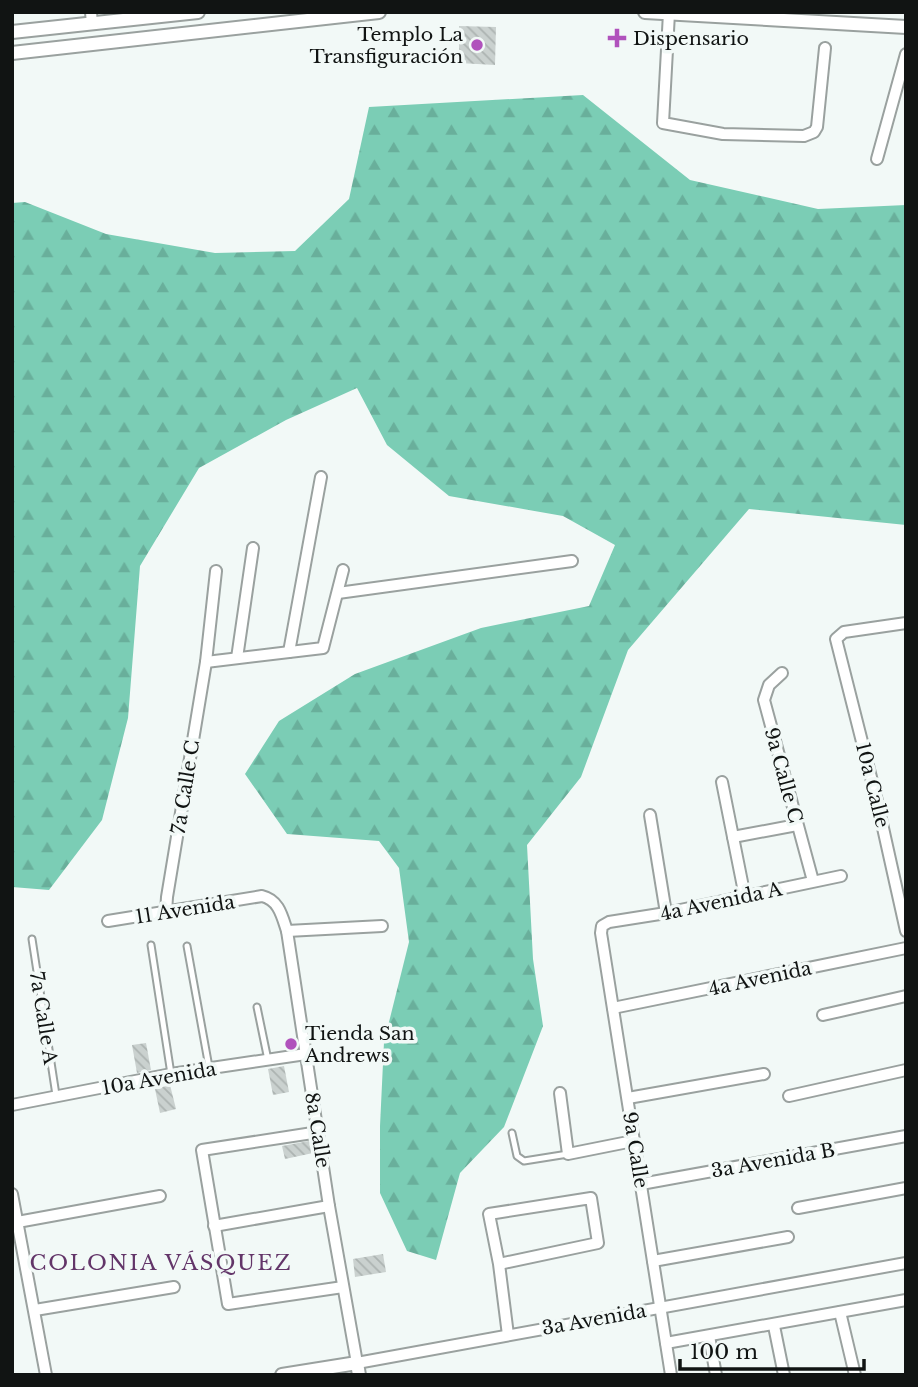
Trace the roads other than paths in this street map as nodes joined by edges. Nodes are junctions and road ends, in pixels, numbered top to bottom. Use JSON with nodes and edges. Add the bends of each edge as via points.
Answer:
{"nodes":[{"id":1,"x":198,"y":12,"type":"edge"},
{"id":2,"x":379,"y":12,"type":"edge"},
{"id":3,"x":645,"y":12,"type":"edge"},
{"id":4,"x":365,"y":13,"type":"edge"},
{"id":5,"x":669,"y":13,"type":"edge"},
{"id":6,"x":167,"y":14,"type":"edge"},
{"id":7,"x":92,"y":18,"type":"edge"},
{"id":8,"x":906,"y":27,"type":"edge"},
{"id":9,"x":12,"y":32,"type":"edge"},
{"id":10,"x":825,"y":48,"type":"dead end"},
{"id":11,"x":12,"y":53,"type":"edge"},
{"id":12,"x":906,"y":54,"type":"edge"},
{"id":13,"x":877,"y":159,"type":"dead end"},
{"id":14,"x":321,"y":477,"type":"dead end"},
{"id":15,"x":253,"y":548,"type":"dead end"},
{"id":16,"x":572,"y":561,"type":"dead end"},
{"id":17,"x":343,"y":570,"type":"dead end"},
{"id":18,"x":216,"y":571,"type":"dead end"},
{"id":19,"x":338,"y":593,"type":"junction"},
{"id":20,"x":906,"y":623,"type":"edge"},
{"id":21,"x":289,"y":652,"type":"junction"},
{"id":22,"x":237,"y":658,"type":"junction"},
{"id":23,"x":206,"y":662,"type":"junction"},
{"id":24,"x":782,"y":673,"type":"dead end"},
{"id":25,"x":722,"y":782,"type":"dead end"},
{"id":26,"x":650,"y":815,"type":"dead end"},
{"id":27,"x":797,"y":825,"type":"junction"},
{"id":28,"x":733,"y":837,"type":"junction"},
{"id":29,"x":841,"y":876,"type":"dead end"},
{"id":30,"x":813,"y":881,"type":"junction"},
{"id":31,"x":262,"y":896,"type":"joint"},
{"id":32,"x":745,"y":897,"type":"junction"},
{"id":33,"x":166,"y":913,"type":"junction"},
{"id":34,"x":666,"y":913,"type":"junction"},
{"id":35,"x":108,"y":921,"type":"dead end"},
{"id":36,"x":382,"y":926,"type":"dead end"},
{"id":37,"x":602,"y":926,"type":"joint"},
{"id":38,"x":905,"y":927,"type":"edge"},
{"id":39,"x":287,"y":931,"type":"junction"},
{"id":40,"x":32,"y":939,"type":"dead end"},
{"id":41,"x":151,"y":945,"type":"dead end"},
{"id":42,"x":187,"y":946,"type":"dead end"},
{"id":43,"x":906,"y":948,"type":"edge"},
{"id":44,"x":906,"y":996,"type":"edge"},
{"id":45,"x":257,"y":1007,"type":"dead end"},
{"id":46,"x":613,"y":1008,"type":"junction"},
{"id":47,"x":822,"y":1015,"type":"dead end"},
{"id":48,"x":306,"y":1054,"type":"junction"},
{"id":49,"x":268,"y":1060,"type":"junction"},
{"id":50,"x":209,"y":1069,"type":"junction"},
{"id":51,"x":906,"y":1070,"type":"edge"},
{"id":52,"x":172,"y":1074,"type":"junction"},
{"id":53,"x":764,"y":1074,"type":"dead end"},
{"id":54,"x":560,"y":1093,"type":"dead end"},
{"id":55,"x":789,"y":1096,"type":"dead end"},
{"id":56,"x":56,"y":1097,"type":"junction"},
{"id":57,"x":628,"y":1098,"type":"junction"},
{"id":58,"x":12,"y":1105,"type":"edge"},
{"id":59,"x":319,"y":1132,"type":"junction"},
{"id":60,"x":512,"y":1133,"type":"dead end"},
{"id":61,"x":906,"y":1136,"type":"edge"},
{"id":62,"x":633,"y":1141,"type":"junction"},
{"id":63,"x":568,"y":1154,"type":"junction"},
{"id":64,"x":641,"y":1184,"type":"junction"},
{"id":65,"x":906,"y":1188,"type":"edge"},
{"id":66,"x":12,"y":1194,"type":"edge"},
{"id":67,"x":160,"y":1196,"type":"dead end"},
{"id":68,"x":329,"y":1206,"type":"junction"},
{"id":69,"x":798,"y":1208,"type":"dead end"},
{"id":70,"x":15,"y":1223,"type":"edge"},
{"id":71,"x":214,"y":1226,"type":"junction"},
{"id":72,"x":788,"y":1237,"type":"dead end"},
{"id":73,"x":653,"y":1261,"type":"junction"},
{"id":74,"x":906,"y":1263,"type":"edge"},
{"id":75,"x":499,"y":1264,"type":"junction"},
{"id":76,"x":174,"y":1287,"type":"dead end"},
{"id":77,"x":343,"y":1287,"type":"junction"},
{"id":78,"x":906,"y":1300,"type":"edge"},
{"id":79,"x":660,"y":1308,"type":"junction"},
{"id":80,"x":35,"y":1310,"type":"junction"},
{"id":81,"x":840,"y":1312,"type":"junction"},
{"id":82,"x":774,"y":1326,"type":"junction"},
{"id":83,"x":508,"y":1335,"type":"junction"},
{"id":84,"x":709,"y":1336,"type":"junction"},
{"id":85,"x":666,"y":1343,"type":"junction"},
{"id":86,"x":358,"y":1369,"type":"edge"},
{"id":87,"x":288,"y":1374,"type":"edge"},
{"id":88,"x":46,"y":1375,"type":"edge"},
{"id":89,"x":671,"y":1375,"type":"edge"},
{"id":90,"x":716,"y":1375,"type":"edge"},
{"id":91,"x":784,"y":1375,"type":"edge"},
{"id":92,"x":855,"y":1375,"type":"edge"}],
"edges":[{"from":1,"to":6,"type":"street"},
{"from":2,"to":4,"type":"street"},
{"from":3,"to":5,"type":"street"},
{"from":4,"to":11,"type":"street"},
{"from":5,"to":8,"type":"street"},
{"from":5,"to":10,"type":"street","via":[[663,123],[723,134],[804,136],[814,132]]},
{"from":6,"to":7,"type":"street"},
{"from":7,"to":9,"type":"street"},
{"from":12,"to":13,"type":"street"},
{"from":14,"to":21,"type":"street"},
{"from":15,"to":22,"type":"street"},
{"from":16,"to":19,"type":"street"},
{"from":17,"to":19,"type":"street"},
{"from":18,"to":23,"type":"street","name":"7a Calle C"},
{"from":19,"to":21,"type":"street","via":[[323,648]]},
{"from":20,"to":38,"type":"street","name":"10a Calle","via":[[844,632],[836,639]]},
{"from":21,"to":22,"type":"street"},
{"from":22,"to":23,"type":"street"},
{"from":23,"to":33,"type":"street","name":"7a Calle C"},
{"from":24,"to":27,"type":"street","name":"9a Calle C","via":[[769,685],[764,700]]},
{"from":25,"to":28,"type":"street"},
{"from":26,"to":34,"type":"street"},
{"from":27,"to":28,"type":"street"},
{"from":27,"to":30,"type":"street","name":"9a Calle C"},
{"from":28,"to":32,"type":"street"},
{"from":29,"to":30,"type":"street","name":"4a Avenida A"},
{"from":30,"to":32,"type":"street","name":"4a Avenida A"},
{"from":31,"to":33,"type":"street","name":"11 Avenida"},
{"from":31,"to":39,"type":"street","name":"8a Calle","via":[[271,898],[279,908]]},
{"from":32,"to":34,"type":"street","name":"4a Avenida A"},
{"from":33,"to":35,"type":"street","name":"11 Avenida"},
{"from":34,"to":37,"type":"street","name":"4a Avenida A"},
{"from":36,"to":39,"type":"street"},
{"from":37,"to":46,"type":"street","name":"9a Calle"},
{"from":39,"to":48,"type":"street","name":"8a Calle"},
{"from":40,"to":56,"type":"lane","name":"7a Calle A"},
{"from":41,"to":52,"type":"lane"},
{"from":42,"to":50,"type":"lane"},
{"from":43,"to":46,"type":"street","name":"4a Avenida"},
{"from":44,"to":47,"type":"street"},
{"from":45,"to":49,"type":"lane"},
{"from":46,"to":57,"type":"street","name":"9a Calle"},
{"from":48,"to":49,"type":"street","name":"10a Avenida"},
{"from":48,"to":59,"type":"street","name":"8a Calle"},
{"from":49,"to":50,"type":"street","name":"10a Avenida"},
{"from":50,"to":52,"type":"street","name":"10a Avenida"},
{"from":51,"to":55,"type":"street"},
{"from":52,"to":56,"type":"street","name":"10a Avenida"},
{"from":53,"to":57,"type":"street"},
{"from":54,"to":63,"type":"street"},
{"from":56,"to":58,"type":"street","name":"10a Avenida"},
{"from":57,"to":62,"type":"street","name":"9a Calle"},
{"from":59,"to":68,"type":"street","name":"8a Calle"},
{"from":59,"to":71,"type":"street","via":[[202,1150]]},
{"from":60,"to":63,"type":"lane","via":[[517,1156],[524,1161]]},
{"from":61,"to":64,"type":"street","name":"3a Avenida B"},
{"from":62,"to":63,"type":"street"},
{"from":62,"to":64,"type":"street","name":"9a Calle"},
{"from":64,"to":73,"type":"street","name":"9a Calle"},
{"from":65,"to":69,"type":"street"},
{"from":66,"to":70,"type":"street"},
{"from":67,"to":70,"type":"street"},
{"from":68,"to":71,"type":"street"},
{"from":68,"to":77,"type":"street","name":"8a Calle"},
{"from":70,"to":80,"type":"street"},
{"from":71,"to":77,"type":"street","via":[[228,1304]]},
{"from":72,"to":73,"type":"street"},
{"from":73,"to":79,"type":"street","name":"9a Calle"},
{"from":74,"to":79,"type":"street","name":"3a Avenida"},
{"from":75,"to":75,"type":"street","via":[[489,1214],[592,1198],[598,1244]]},
{"from":75,"to":83,"type":"street"},
{"from":76,"to":80,"type":"street"},
{"from":77,"to":86,"type":"street","name":"8a Calle"},
{"from":78,"to":81,"type":"street"},
{"from":79,"to":83,"type":"street","name":"3a Avenida"},
{"from":79,"to":85,"type":"street","name":"9a Calle"},
{"from":80,"to":88,"type":"street"},
{"from":81,"to":82,"type":"street"},
{"from":81,"to":92,"type":"street"},
{"from":82,"to":84,"type":"street"},
{"from":82,"to":91,"type":"street"},
{"from":83,"to":86,"type":"street","name":"3a Avenida"},
{"from":84,"to":85,"type":"street"},
{"from":84,"to":90,"type":"street"},
{"from":85,"to":89,"type":"street","name":"9a Calle"},
{"from":86,"to":87,"type":"street","name":"3a Avenida"}]}
